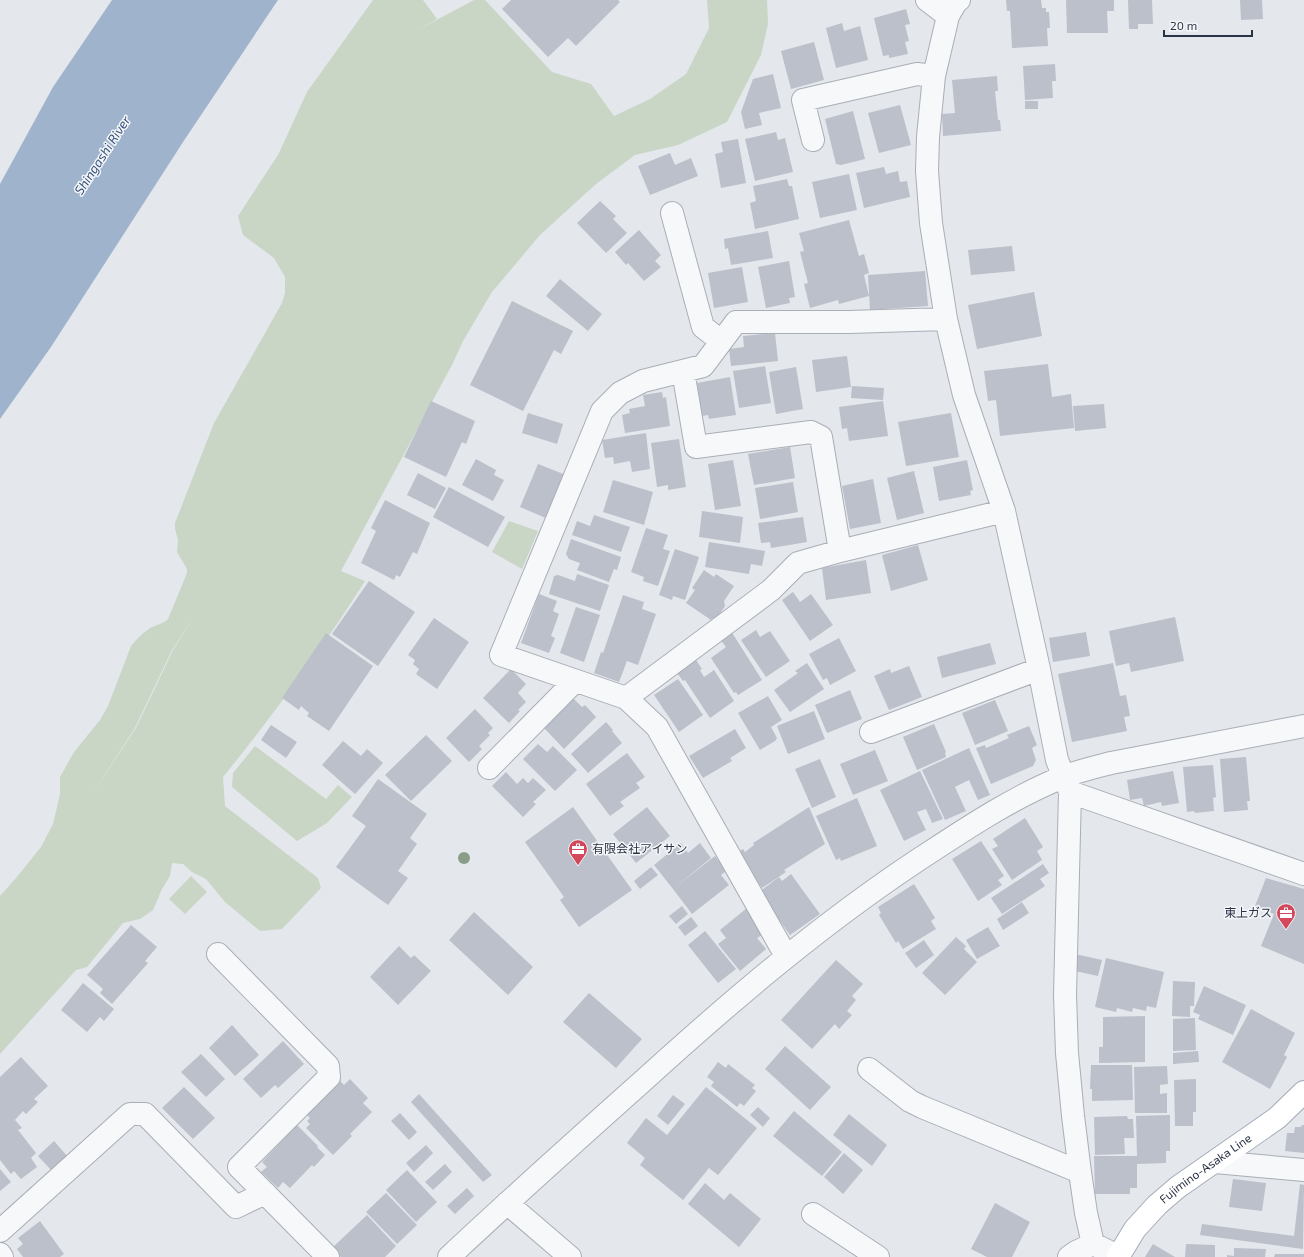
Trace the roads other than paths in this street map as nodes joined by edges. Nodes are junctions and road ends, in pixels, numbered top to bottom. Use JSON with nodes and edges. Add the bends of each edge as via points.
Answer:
{"nodes":[{"id":1,"x":927,"y":0,"type":"edge"},
{"id":2,"x":953,"y":8,"type":"edge"},
{"id":3,"x":934,"y":76,"type":"junction"},
{"id":4,"x":813,"y":140,"type":"dead end"},
{"id":5,"x":672,"y":213,"type":"dead end"},
{"id":6,"x":946,"y":319,"type":"junction"},
{"id":7,"x":721,"y":341,"type":"junction"},
{"id":8,"x":683,"y":371,"type":"junction"},
{"id":9,"x":1004,"y":511,"type":"junction"},
{"id":10,"x":840,"y":551,"type":"junction"},
{"id":11,"x":1039,"y":669,"type":"junction"},
{"id":12,"x":574,"y":680,"type":"junction"},
{"id":13,"x":626,"y":698,"type":"junction"},
{"id":14,"x":1304,"y":726,"type":"edge"},
{"id":15,"x":871,"y":732,"type":"dead end"},
{"id":16,"x":489,"y":768,"type":"dead end"},
{"id":17,"x":1066,"y":784,"type":"junction"},
{"id":18,"x":1304,"y":874,"type":"edge"},
{"id":19,"x":218,"y":954,"type":"dead end"},
{"id":20,"x":786,"y":956,"type":"junction"},
{"id":21,"x":869,"y":1069,"type":"dead end"},
{"id":22,"x":1304,"y":1092,"type":"edge"},
{"id":23,"x":1215,"y":1162,"type":"junction"},
{"id":24,"x":1304,"y":1170,"type":"edge"},
{"id":25,"x":1080,"y":1172,"type":"junction"},
{"id":26,"x":265,"y":1193,"type":"junction"},
{"id":27,"x":507,"y":1203,"type":"junction"},
{"id":28,"x":813,"y":1214,"type":"dead end"},
{"id":29,"x":0,"y":1231,"type":"edge"},
{"id":30,"x":1093,"y":1244,"type":"junction"},
{"id":31,"x":0,"y":1254,"type":"edge"},
{"id":32,"x":2,"y":1257,"type":"edge"},
{"id":33,"x":328,"y":1257,"type":"edge"},
{"id":34,"x":449,"y":1257,"type":"edge"},
{"id":35,"x":570,"y":1257,"type":"edge"},
{"id":36,"x":878,"y":1257,"type":"edge"},
{"id":37,"x":1069,"y":1257,"type":"edge"},
{"id":38,"x":1118,"y":1257,"type":"edge"}],
"edges":[{"from":1,"to":2,"type":"street"},
{"from":2,"to":3,"type":"street"},
{"from":3,"to":4,"type":"street","via":[[917,74],[803,100]]},
{"from":3,"to":6,"type":"street","via":[[927,171],[931,223]]},
{"from":5,"to":7,"type":"street","via":[[703,327]]},
{"from":6,"to":7,"type":"street","via":[[736,322]]},
{"from":6,"to":9,"type":"street","via":[[964,395]]},
{"from":7,"to":8,"type":"street","via":[[703,366]]},
{"from":8,"to":10,"type":"street","via":[[696,447],[812,432],[821,437]]},
{"from":8,"to":12,"type":"street","via":[[644,381],[620,393],[602,410],[502,655]]},
{"from":9,"to":10,"type":"street"},
{"from":9,"to":11,"type":"street"},
{"from":10,"to":13,"type":"street","via":[[798,563],[771,590]]},
{"from":11,"to":15,"type":"street"},
{"from":11,"to":17,"type":"street","via":[[1057,760]]},
{"from":12,"to":13,"type":"street"},
{"from":12,"to":16,"type":"street"},
{"from":13,"to":20,"type":"street","via":[[657,727]]},
{"from":14,"to":17,"type":"street","via":[[1111,763]]},
{"from":17,"to":18,"type":"street"},
{"from":17,"to":20,"type":"street","via":[[1018,799],[945,842],[892,877]]},
{"from":17,"to":25,"type":"street","via":[[1067,1053]]},
{"from":19,"to":26,"type":"street","via":[[328,1066],[329,1077],[239,1167]]},
{"from":20,"to":27,"type":"street"},
{"from":21,"to":25,"type":"street","via":[[910,1101],[922,1107]]},
{"from":22,"to":23,"type":"main road","name":"Fujimino-Asaka Line","via":[[1277,1118]]},
{"from":23,"to":24,"type":"street"},
{"from":23,"to":38,"type":"main road","name":"Fujimino-Asaka Line","via":[[1157,1205],[1135,1229]]},
{"from":25,"to":30,"type":"street"},
{"from":26,"to":29,"type":"street","via":[[236,1207],[145,1114],[130,1114]]},
{"from":26,"to":33,"type":"street"},
{"from":27,"to":34,"type":"street"},
{"from":27,"to":35,"type":"street"},
{"from":28,"to":36,"type":"street"},
{"from":30,"to":37,"type":"street"},
{"from":30,"to":38,"type":"street"},
{"from":31,"to":32,"type":"street"}]}
